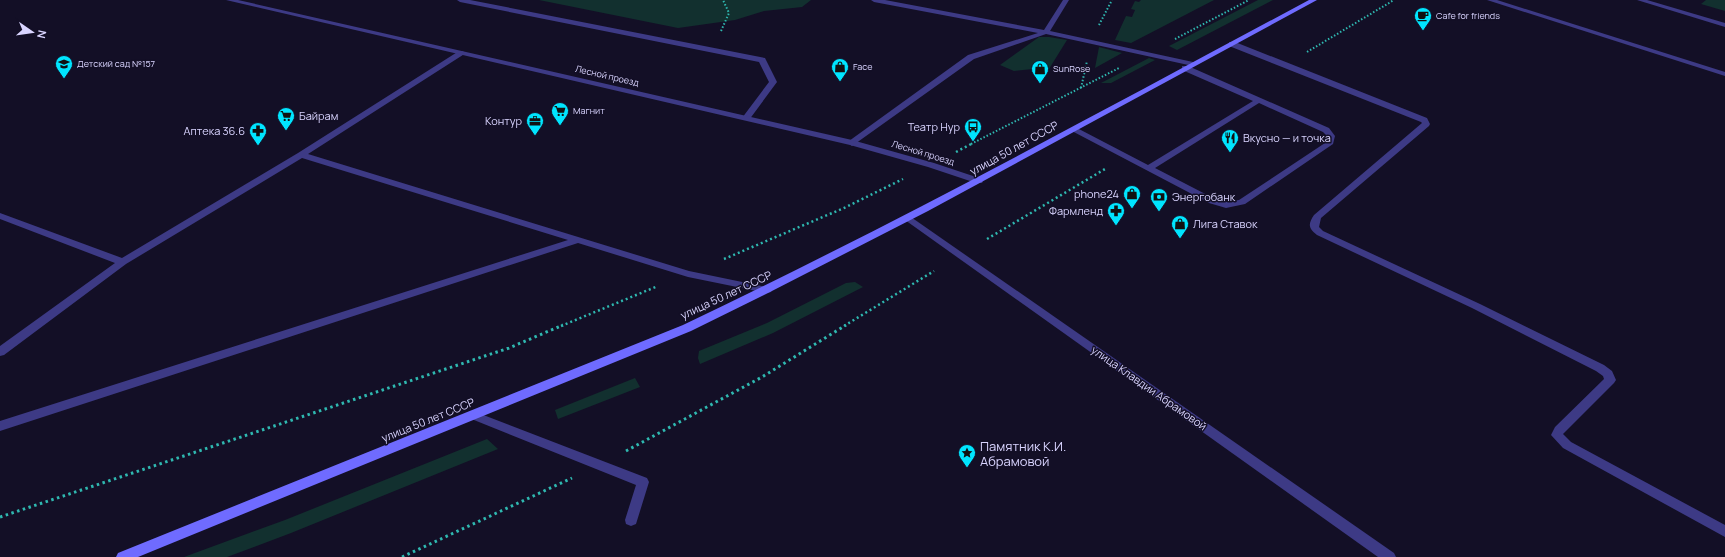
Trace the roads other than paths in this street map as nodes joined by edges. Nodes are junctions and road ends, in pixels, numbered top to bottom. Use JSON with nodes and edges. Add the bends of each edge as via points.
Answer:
{"nodes":[{"id":1,"x":229,"y":0,"type":"edge"},
{"id":2,"x":460,"y":0,"type":"edge"},
{"id":3,"x":874,"y":0,"type":"edge"},
{"id":4,"x":1066,"y":0,"type":"edge"},
{"id":5,"x":1314,"y":0,"type":"edge"},
{"id":6,"x":1490,"y":0,"type":"edge"},
{"id":7,"x":1640,"y":0,"type":"edge"},
{"id":8,"x":1725,"y":25,"type":"edge"},
{"id":9,"x":1046,"y":32,"type":"junction"},
{"id":10,"x":1232,"y":44,"type":"junction"},
{"id":11,"x":462,"y":53,"type":"junction"},
{"id":12,"x":1189,"y":66,"type":"junction"},
{"id":13,"x":1725,"y":74,"type":"edge"},
{"id":14,"x":1259,"y":100,"type":"junction"},
{"id":15,"x":746,"y":118,"type":"junction"},
{"id":16,"x":1074,"y":130,"type":"junction"},
{"id":17,"x":852,"y":143,"type":"junction"},
{"id":18,"x":301,"y":155,"type":"junction"},
{"id":19,"x":1149,"y":168,"type":"junction"},
{"id":20,"x":979,"y":181,"type":"junction"},
{"id":21,"x":0,"y":216,"type":"edge"},
{"id":22,"x":908,"y":218,"type":"junction"},
{"id":23,"x":579,"y":240,"type":"junction"},
{"id":24,"x":123,"y":262,"type":"junction"},
{"id":25,"x":767,"y":290,"type":"junction"},
{"id":26,"x":0,"y":352,"type":"edge"},
{"id":27,"x":473,"y":415,"type":"junction"},
{"id":28,"x":0,"y":426,"type":"edge"},
{"id":29,"x":631,"y":520,"type":"dead end"},
{"id":30,"x":1725,"y":531,"type":"edge"},
{"id":31,"x":123,"y":557,"type":"edge"},
{"id":32,"x":1389,"y":557,"type":"edge"}],
"edges":[{"from":1,"to":11,"type":"street","name":"Лесной проезд"},
{"from":2,"to":15,"type":"street","via":[[762,60],[773,82]]},
{"from":3,"to":9,"type":"street"},
{"from":4,"to":9,"type":"street"},
{"from":5,"to":10,"type":"main road","name":"улица 50 лет СССР"},
{"from":6,"to":13,"type":"street"},
{"from":7,"to":8,"type":"street"},
{"from":9,"to":12,"type":"street"},
{"from":9,"to":17,"type":"street","via":[[971,57]]},
{"from":10,"to":12,"type":"main road","name":"улица 50 лет СССР"},
{"from":10,"to":30,"type":"street","via":[[1424,120],[1426,124],[1317,217],[1314,228],[1600,368],[1608,374],[1610,380],[1559,430],[1557,435],[1567,445]]},
{"from":11,"to":15,"type":"street","name":"Лесной проезд"},
{"from":11,"to":18,"type":"street"},
{"from":12,"to":14,"type":"street"},
{"from":12,"to":16,"type":"main road","name":"улица 50 лет СССР"},
{"from":14,"to":19,"type":"street"},
{"from":14,"to":19,"type":"street","via":[[1326,130],[1331,136],[1329,144],[1242,202],[1226,204],[1212,200]]},
{"from":15,"to":17,"type":"street","name":"Лесной проезд"},
{"from":16,"to":19,"type":"street"},
{"from":16,"to":20,"type":"main road","name":"улица 50 лет СССР"},
{"from":17,"to":20,"type":"street","name":"Лесной проезд"},
{"from":18,"to":23,"type":"street"},
{"from":18,"to":24,"type":"street"},
{"from":20,"to":22,"type":"main road","name":"улица 50 лет СССР"},
{"from":21,"to":24,"type":"street"},
{"from":22,"to":25,"type":"main road","name":"улица 50 лет СССР"},
{"from":22,"to":32,"type":"street","name":"улица Клавдии Абрамовой"},
{"from":23,"to":25,"type":"street","via":[[688,274]]},
{"from":23,"to":28,"type":"street"},
{"from":24,"to":26,"type":"street"},
{"from":25,"to":27,"type":"main road","name":"улица 50 лет СССР","via":[[687,328]]},
{"from":27,"to":29,"type":"street","via":[[643,482]]},
{"from":27,"to":31,"type":"main road","name":"улица 50 лет СССР"}]}
